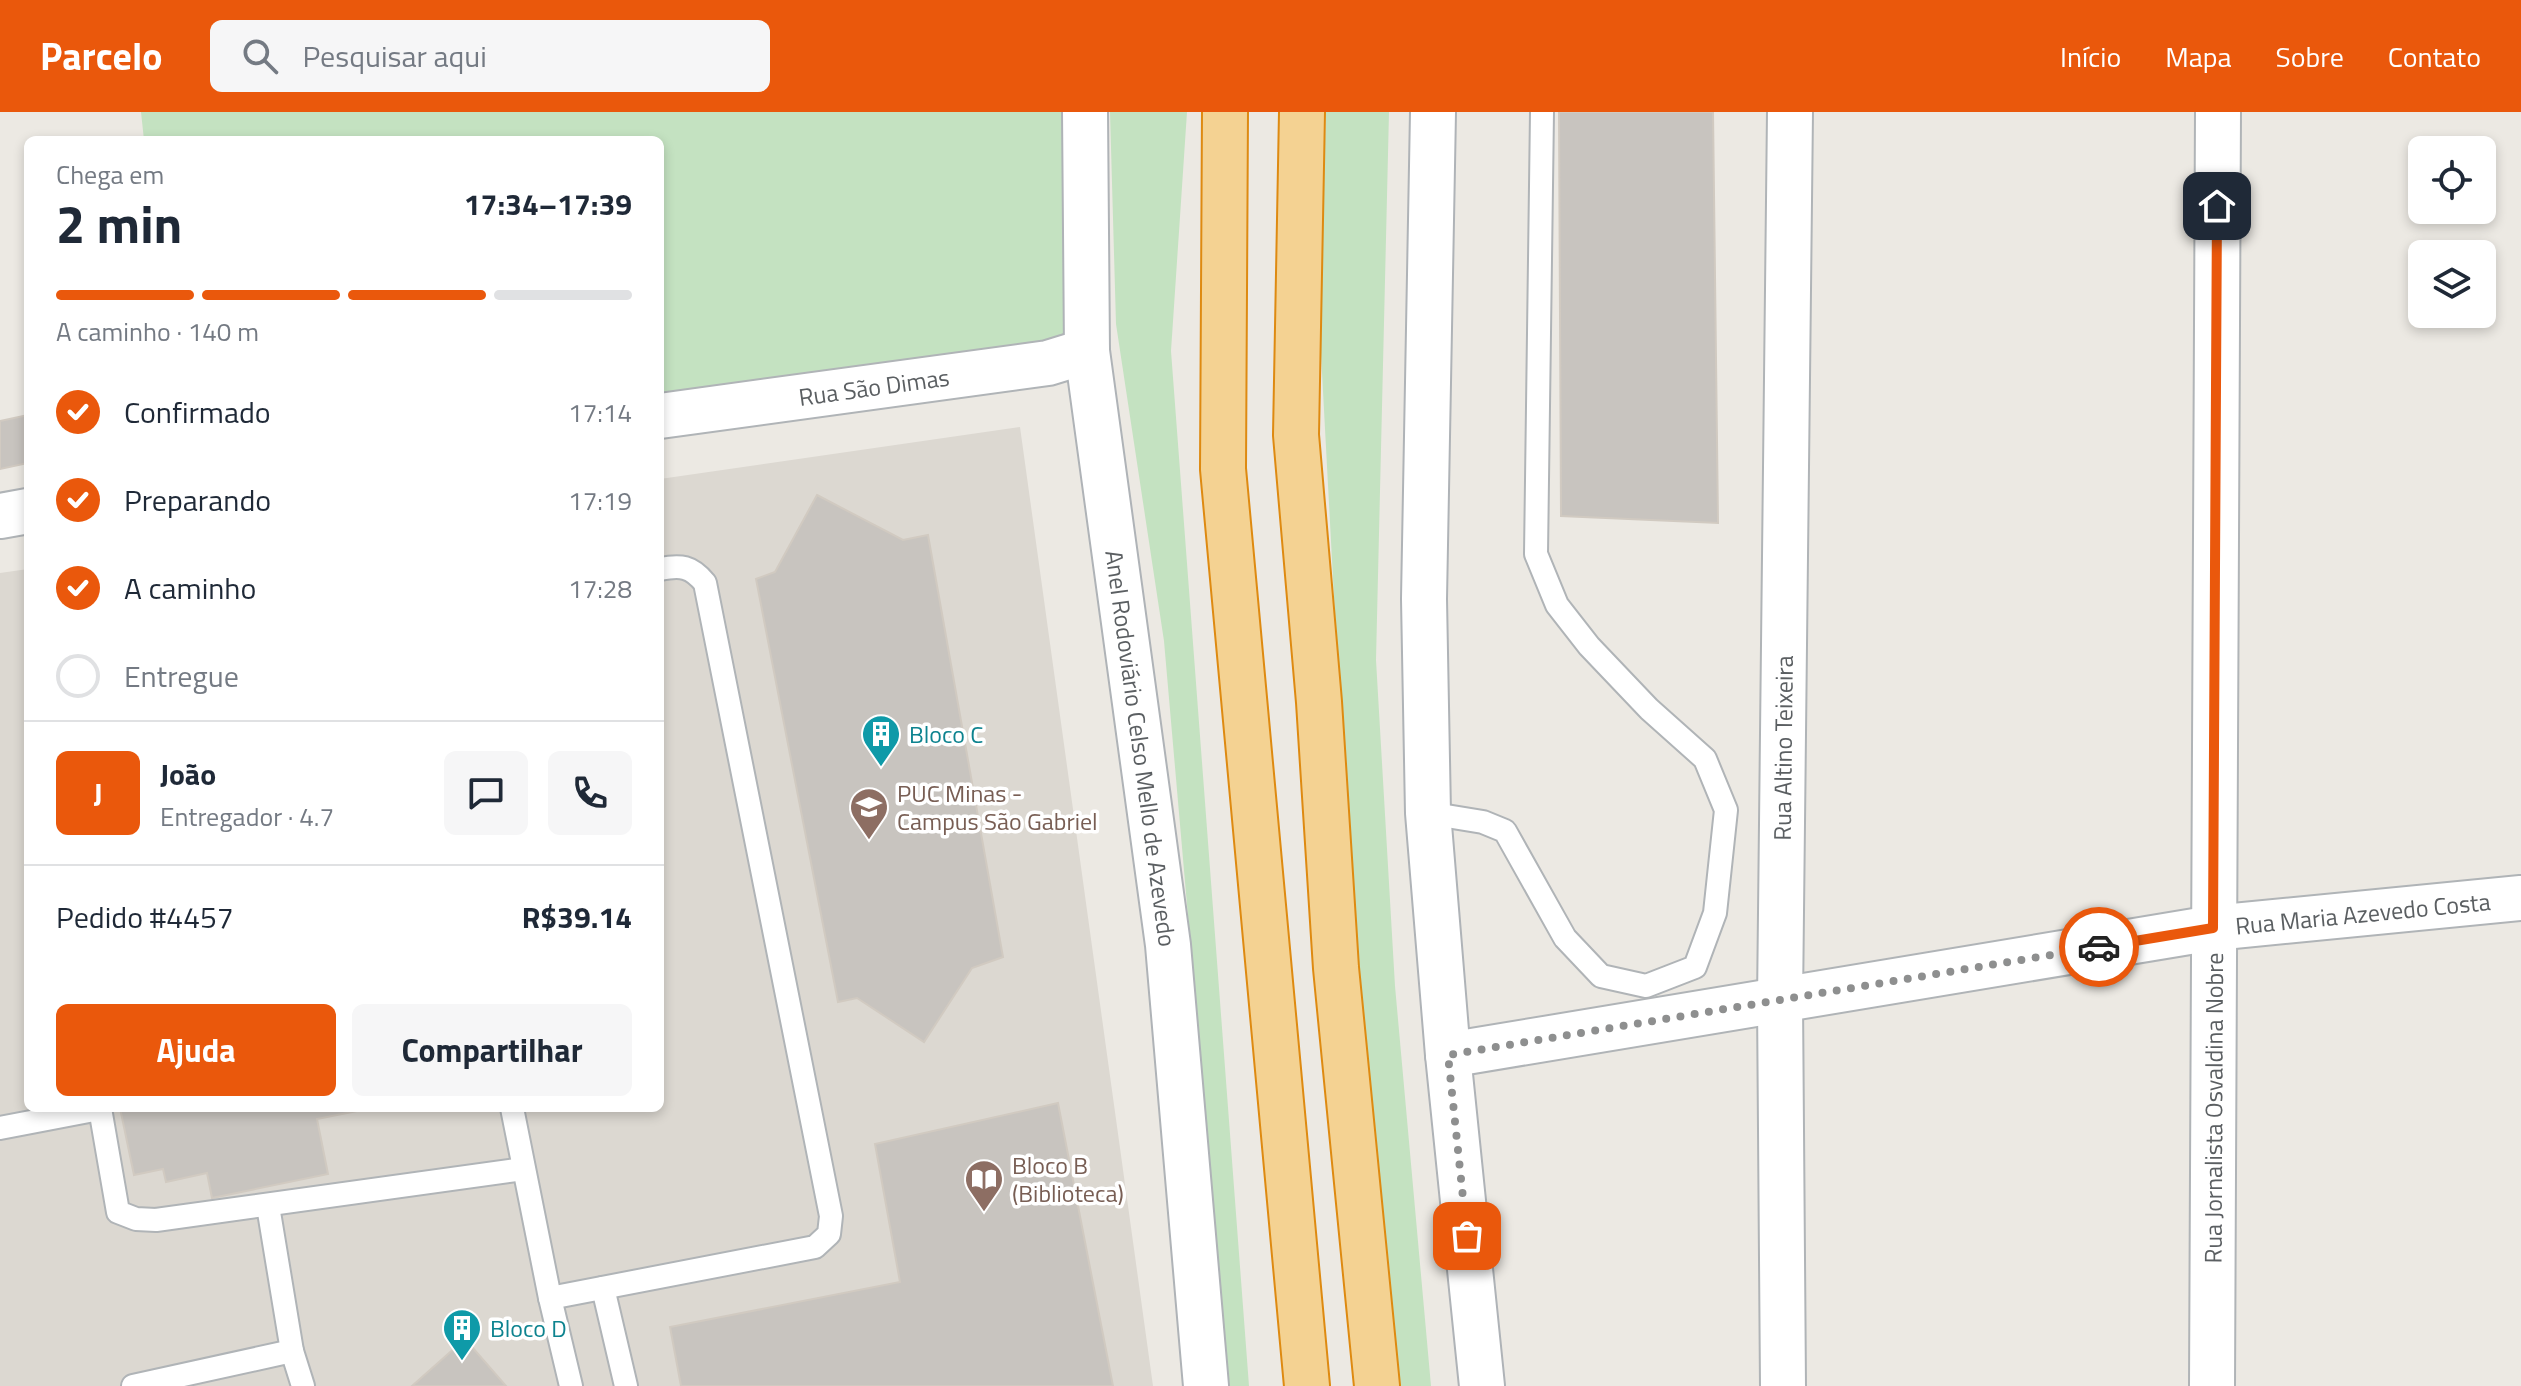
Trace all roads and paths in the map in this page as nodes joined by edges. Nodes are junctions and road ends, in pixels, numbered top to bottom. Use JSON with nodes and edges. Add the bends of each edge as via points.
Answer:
{"nodes":[{"id":1,"x":1085,"y":112,"type":"edge"},
{"id":2,"x":1225,"y":112,"type":"edge"},
{"id":3,"x":1302,"y":112,"type":"edge"},
{"id":4,"x":1433,"y":112,"type":"edge"},
{"id":5,"x":1542,"y":112,"type":"edge"},
{"id":6,"x":1790,"y":112,"type":"edge"},
{"id":7,"x":2218,"y":112,"type":"edge"},
{"id":8,"x":1087,"y":351,"type":"junction"},
{"id":9,"x":664,"y":415,"type":"edge"},
{"id":10,"x":24,"y":512,"type":"edge"},
{"id":11,"x":0,"y":516,"type":"edge"},
{"id":12,"x":664,"y":568,"type":"edge"},
{"id":13,"x":1428,"y":813,"type":"junction"},
{"id":14,"x":2521,"y":898,"type":"edge"},
{"id":15,"x":2213,"y":928,"type":"junction"},
{"id":16,"x":1780,"y":1001,"type":"junction"},
{"id":17,"x":1448,"y":1055,"type":"junction"},
{"id":18,"x":84,"y":1112,"type":"edge"},
{"id":19,"x":98,"y":1112,"type":"edge"},
{"id":20,"x":513,"y":1112,"type":"edge"},
{"id":21,"x":0,"y":1128,"type":"edge"},
{"id":22,"x":523,"y":1169,"type":"junction"},
{"id":23,"x":268,"y":1206,"type":"junction"},
{"id":24,"x":603,"y":1288,"type":"junction"},
{"id":25,"x":550,"y":1298,"type":"junction"},
{"id":26,"x":292,"y":1351,"type":"junction"},
{"id":27,"x":133,"y":1386,"type":"edge"},
{"id":28,"x":303,"y":1386,"type":"edge"},
{"id":29,"x":571,"y":1386,"type":"edge"},
{"id":30,"x":626,"y":1386,"type":"edge"},
{"id":31,"x":1206,"y":1386,"type":"edge"},
{"id":32,"x":1307,"y":1386,"type":"edge"},
{"id":33,"x":1377,"y":1386,"type":"edge"},
{"id":34,"x":1482,"y":1386,"type":"edge"},
{"id":35,"x":1783,"y":1386,"type":"edge"},
{"id":36,"x":2212,"y":1386,"type":"edge"}],
"edges":[{"from":1,"to":8,"type":"street","name":"Anel Rodoviário Celso Mello de Azevedo"},
{"from":2,"to":32,"type":"highway","via":[[1223,469]]},
{"from":3,"to":33,"type":"highway","via":[[1296,435],[1336,968]]},
{"from":4,"to":13,"type":"street","via":[[1424,599]]},
{"from":5,"to":13,"type":"lane","via":[[1536,554],[1557,605],[1589,646],[1705,759],[1726,810],[1715,913],[1695,967],[1646,986],[1601,976],[1565,938],[1505,831]]},
{"from":6,"to":16,"type":"street","name":"Rua Altino Teixeira"},
{"from":7,"to":15,"type":"street","name":"Rua Jornalista Osvaldina Nobre"},
{"from":8,"to":9,"type":"street","name":"Rua São Dimas","via":[[1048,363]]},
{"from":8,"to":31,"type":"street","name":"Anel Rodoviário Celso Mello de Azevedo","via":[[1168,945]]},
{"from":10,"to":11,"type":"street"},
{"from":12,"to":24,"type":"lane","via":[[696,572],[705,583],[831,1216],[829,1234],[815,1247]]},
{"from":13,"to":17,"type":"street"},
{"from":14,"to":15,"type":"street","name":"Rua Maria Azevedo Costa"},
{"from":15,"to":16,"type":"street","name":"Rua Maria Azevedo Costa"},
{"from":15,"to":36,"type":"street","name":"Rua Jornalista Osvaldina Nobre"},
{"from":16,"to":17,"type":"street","name":"Rua Maria Azevedo Costa"},
{"from":16,"to":35,"type":"street","name":"Rua Altino Teixeira"},
{"from":17,"to":34,"type":"street"},
{"from":18,"to":21,"type":"lane"},
{"from":19,"to":23,"type":"lane","via":[[118,1212],[156,1220]]},
{"from":20,"to":22,"type":"lane"},
{"from":22,"to":23,"type":"lane"},
{"from":22,"to":25,"type":"lane"},
{"from":23,"to":26,"type":"lane"},
{"from":24,"to":25,"type":"lane"},
{"from":24,"to":30,"type":"lane"},
{"from":25,"to":29,"type":"lane"},
{"from":26,"to":27,"type":"lane"},
{"from":26,"to":28,"type":"lane"}]}
